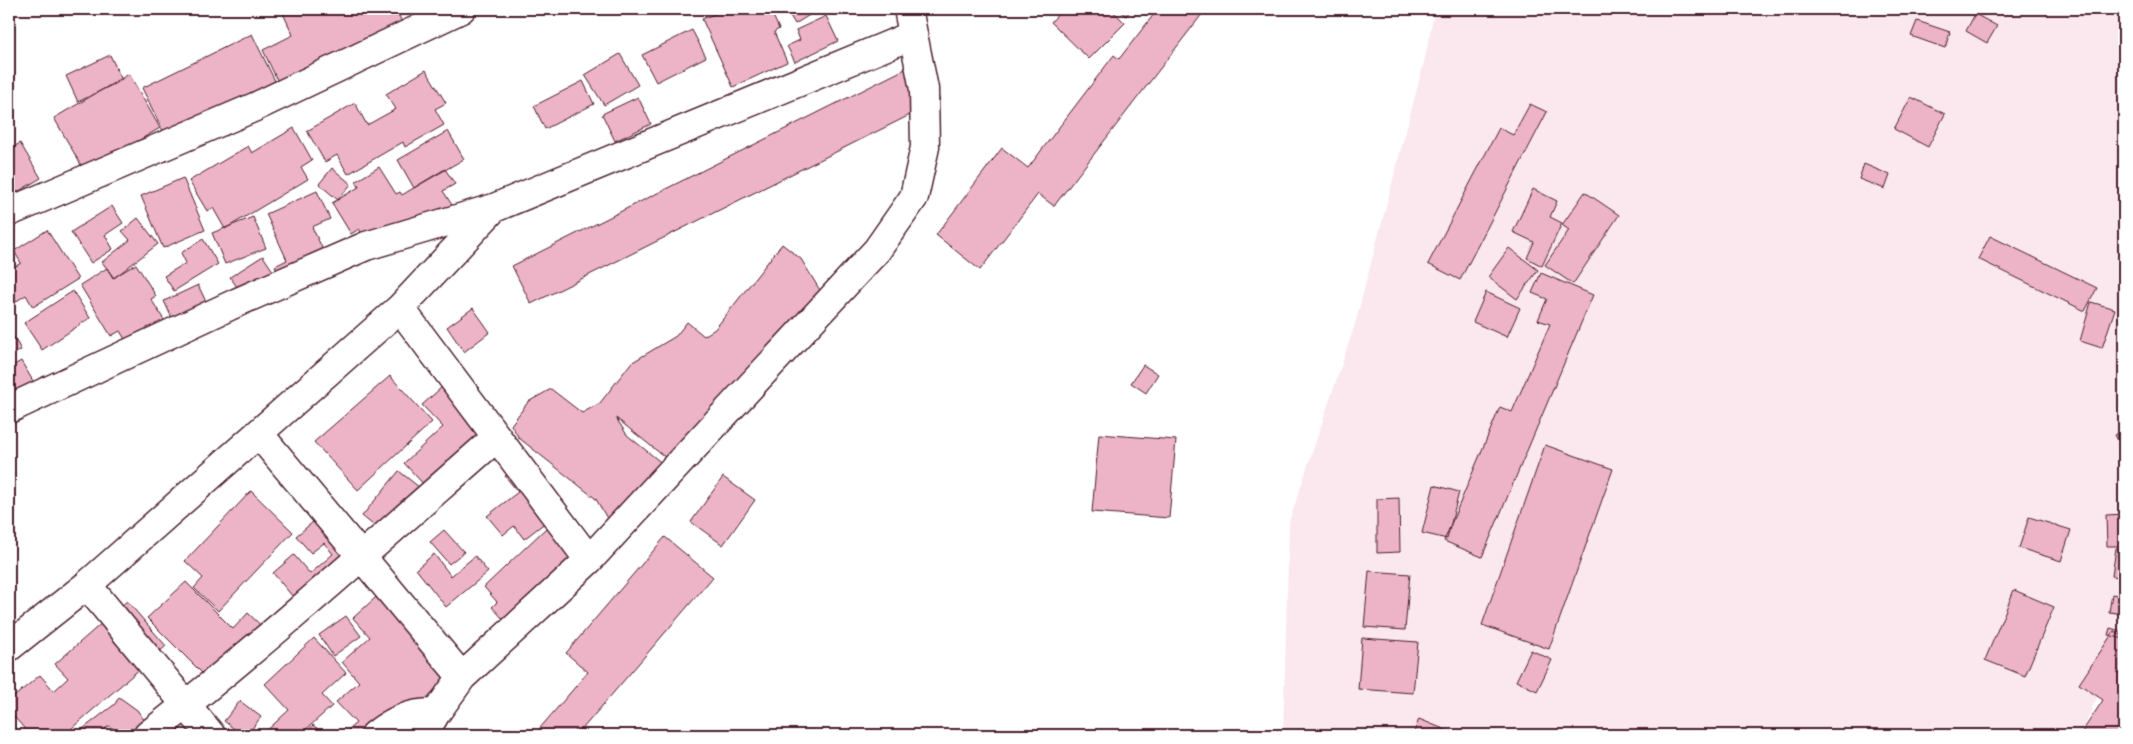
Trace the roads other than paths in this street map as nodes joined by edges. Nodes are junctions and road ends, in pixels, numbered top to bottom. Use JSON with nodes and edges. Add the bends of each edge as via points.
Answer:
{"nodes":[{"id":1,"x":461,"y":9,"type":"edge"},
{"id":2,"x":908,"y":9,"type":"edge"},
{"id":3,"x":912,"y":35,"type":"junction"},
{"id":4,"x":494,"y":208,"type":"junction"},
{"id":5,"x":9,"y":212,"type":"edge"},
{"id":6,"x":400,"y":308,"type":"junction"},
{"id":7,"x":9,"y":409,"type":"edge"},
{"id":8,"x":259,"y":434,"type":"junction"},
{"id":9,"x":497,"y":437,"type":"junction"},
{"id":10,"x":360,"y":557,"type":"junction"},
{"id":11,"x":589,"y":560,"type":"junction"},
{"id":12,"x":87,"y":585,"type":"junction"},
{"id":13,"x":9,"y":647,"type":"edge"},
{"id":14,"x":462,"y":677,"type":"junction"},
{"id":15,"x":186,"y":705,"type":"junction"},
{"id":16,"x":430,"y":724,"type":"edge"},
{"id":17,"x":148,"y":735,"type":"edge"},
{"id":18,"x":212,"y":735,"type":"edge"},
{"id":19,"x":375,"y":735,"type":"edge"}],
"edges":[{"from":1,"to":5,"type":"street","via":[[254,107]]},
{"from":2,"to":3,"type":"street"},
{"from":3,"to":4,"type":"street"},
{"from":3,"to":11,"type":"street","via":[[924,88],[925,147],[914,197],[877,250]]},
{"from":4,"to":6,"type":"street"},
{"from":4,"to":7,"type":"street","via":[[366,246]]},
{"from":6,"to":8,"type":"street"},
{"from":6,"to":9,"type":"street"},
{"from":8,"to":10,"type":"street"},
{"from":8,"to":12,"type":"street"},
{"from":9,"to":10,"type":"street"},
{"from":9,"to":11,"type":"street"},
{"from":10,"to":14,"type":"street"},
{"from":10,"to":15,"type":"street"},
{"from":11,"to":14,"type":"street"},
{"from":12,"to":13,"type":"street"},
{"from":12,"to":15,"type":"street"},
{"from":14,"to":16,"type":"street"},
{"from":15,"to":17,"type":"street"},
{"from":15,"to":18,"type":"street"},
{"from":16,"to":19,"type":"street","via":[[413,714]]}]}
